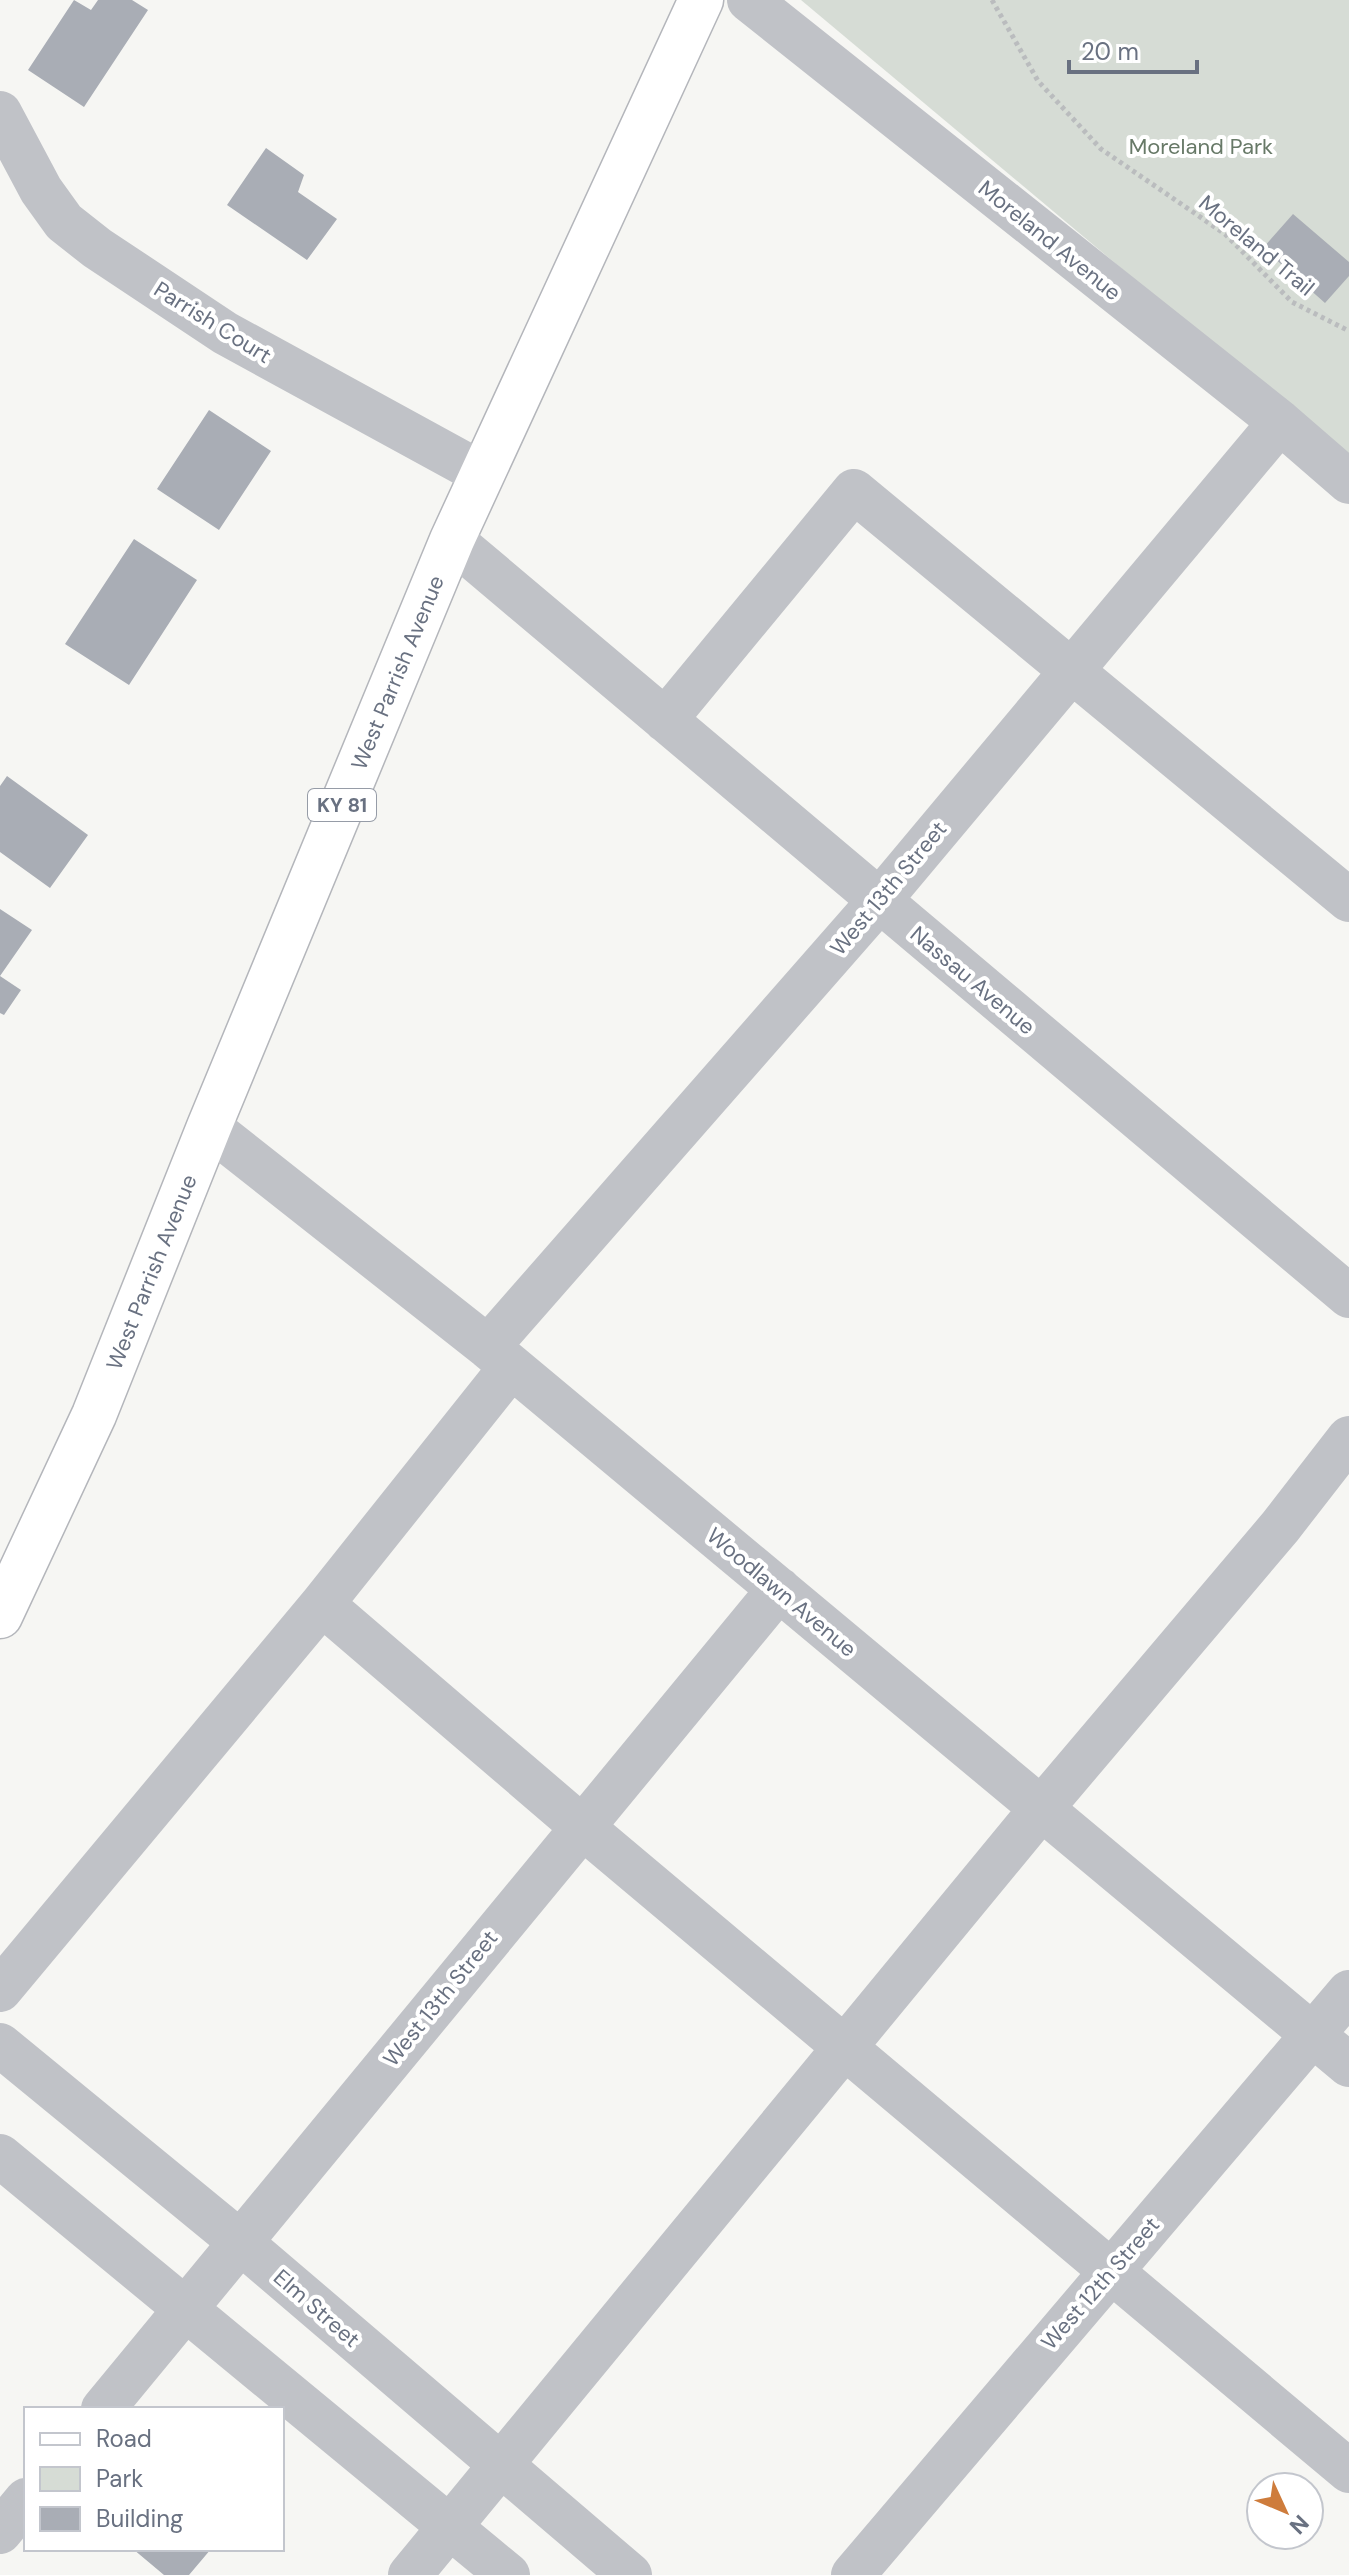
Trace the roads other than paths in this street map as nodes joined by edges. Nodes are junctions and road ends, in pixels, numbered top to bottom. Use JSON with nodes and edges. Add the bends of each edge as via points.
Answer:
{"nodes":[{"id":1,"x":701,"y":0,"type":"edge"},
{"id":2,"x":749,"y":0,"type":"edge"},
{"id":3,"x":0,"y":113,"type":"edge"},
{"id":4,"x":1280,"y":422,"type":"junction"},
{"id":5,"x":481,"y":473,"type":"junction"},
{"id":6,"x":1349,"y":482,"type":"edge"},
{"id":7,"x":452,"y":540,"type":"junction"},
{"id":8,"x":1072,"y":668,"type":"junction"},
{"id":9,"x":665,"y":720,"type":"junction"},
{"id":10,"x":1349,"y":900,"type":"edge"},
{"id":11,"x":879,"y":901,"type":"junction"},
{"id":12,"x":209,"y":1127,"type":"junction"},
{"id":13,"x":1349,"y":1296,"type":"edge"},
{"id":14,"x":500,"y":1357,"type":"junction"},
{"id":15,"x":1349,"y":1438,"type":"edge"},
{"id":16,"x":779,"y":1589,"type":"junction"},
{"id":17,"x":322,"y":1604,"type":"junction"},
{"id":18,"x":0,"y":1616,"type":"edge"},
{"id":19,"x":1041,"y":1809,"type":"junction"},
{"id":20,"x":581,"y":1826,"type":"junction"},
{"id":21,"x":0,"y":1990,"type":"edge"},
{"id":22,"x":1349,"y":1992,"type":"edge"},
{"id":23,"x":1312,"y":2035,"type":"junction"},
{"id":24,"x":0,"y":2045,"type":"edge"},
{"id":25,"x":844,"y":2048,"type":"junction"},
{"id":26,"x":1349,"y":2065,"type":"edge"},
{"id":27,"x":0,"y":2156,"type":"edge"},
{"id":28,"x":239,"y":2241,"type":"junction"},
{"id":29,"x":1111,"y":2270,"type":"junction"},
{"id":30,"x":186,"y":2311,"type":"junction"},
{"id":31,"x":105,"y":2407,"type":"edge"},
{"id":32,"x":500,"y":2466,"type":"junction"},
{"id":33,"x":1349,"y":2471,"type":"edge"},
{"id":34,"x":450,"y":2527,"type":"junction"},
{"id":35,"x":410,"y":2575,"type":"edge"},
{"id":36,"x":508,"y":2575,"type":"edge"},
{"id":37,"x":630,"y":2575,"type":"edge"},
{"id":38,"x":853,"y":2575,"type":"edge"}],
"edges":[{"from":1,"to":5,"type":"main road","name":"West Parrish Avenue","number":"KY 81"},
{"from":2,"to":4,"type":"street","name":"Moreland Avenue"},
{"from":3,"to":5,"type":"street","name":"Parrish Court","via":[[41,190],[64,222],[97,248],[225,333]]},
{"from":4,"to":6,"type":"street","name":"Moreland Avenue"},
{"from":4,"to":8,"type":"street","name":"West 13th Street"},
{"from":5,"to":7,"type":"main road","name":"West Parrish Avenue","number":"KY 81"},
{"from":7,"to":9,"type":"street","name":"Nassau Avenue"},
{"from":7,"to":12,"type":"main road","name":"West Parrish Avenue","number":"KY 81"},
{"from":8,"to":9,"type":"street","via":[[854,491]]},
{"from":8,"to":10,"type":"street"},
{"from":8,"to":11,"type":"street","name":"West 13th Street"},
{"from":9,"to":11,"type":"street","name":"Nassau Avenue"},
{"from":11,"to":13,"type":"street","name":"Nassau Avenue"},
{"from":11,"to":14,"type":"street","name":"West 13th Street"},
{"from":12,"to":14,"type":"street","name":"Woodlawn Avenue"},
{"from":12,"to":18,"type":"main road","name":"West Parrish Avenue","number":"KY 81","via":[[94,1415]]},
{"from":14,"to":16,"type":"street","name":"Woodlawn Avenue"},
{"from":14,"to":17,"type":"street","name":"West 13th Street"},
{"from":15,"to":19,"type":"street"},
{"from":16,"to":19,"type":"street","name":"Woodlawn Avenue"},
{"from":16,"to":20,"type":"street","name":"West 13th Street"},
{"from":17,"to":20,"type":"street"},
{"from":17,"to":21,"type":"street","name":"West 13th Street"},
{"from":19,"to":23,"type":"street","name":"Woodlawn Avenue"},
{"from":19,"to":25,"type":"street"},
{"from":20,"to":25,"type":"street"},
{"from":20,"to":28,"type":"street","name":"West 13th Street"},
{"from":22,"to":23,"type":"street","name":"West 12th Street"},
{"from":23,"to":26,"type":"street","name":"Woodlawn Avenue"},
{"from":23,"to":29,"type":"street","name":"West 12th Street"},
{"from":24,"to":28,"type":"street","name":"Elm Street"},
{"from":25,"to":29,"type":"street"},
{"from":25,"to":32,"type":"street"},
{"from":27,"to":30,"type":"street"},
{"from":28,"to":30,"type":"street","name":"West 13th Street"},
{"from":28,"to":32,"type":"street","name":"Elm Street"},
{"from":29,"to":33,"type":"street"},
{"from":29,"to":38,"type":"street","name":"West 12th Street"},
{"from":30,"to":31,"type":"street","name":"West 13th Street"},
{"from":30,"to":34,"type":"street"},
{"from":32,"to":34,"type":"street"},
{"from":32,"to":37,"type":"street","name":"Elm Street"},
{"from":34,"to":35,"type":"street"},
{"from":34,"to":36,"type":"street"}]}
